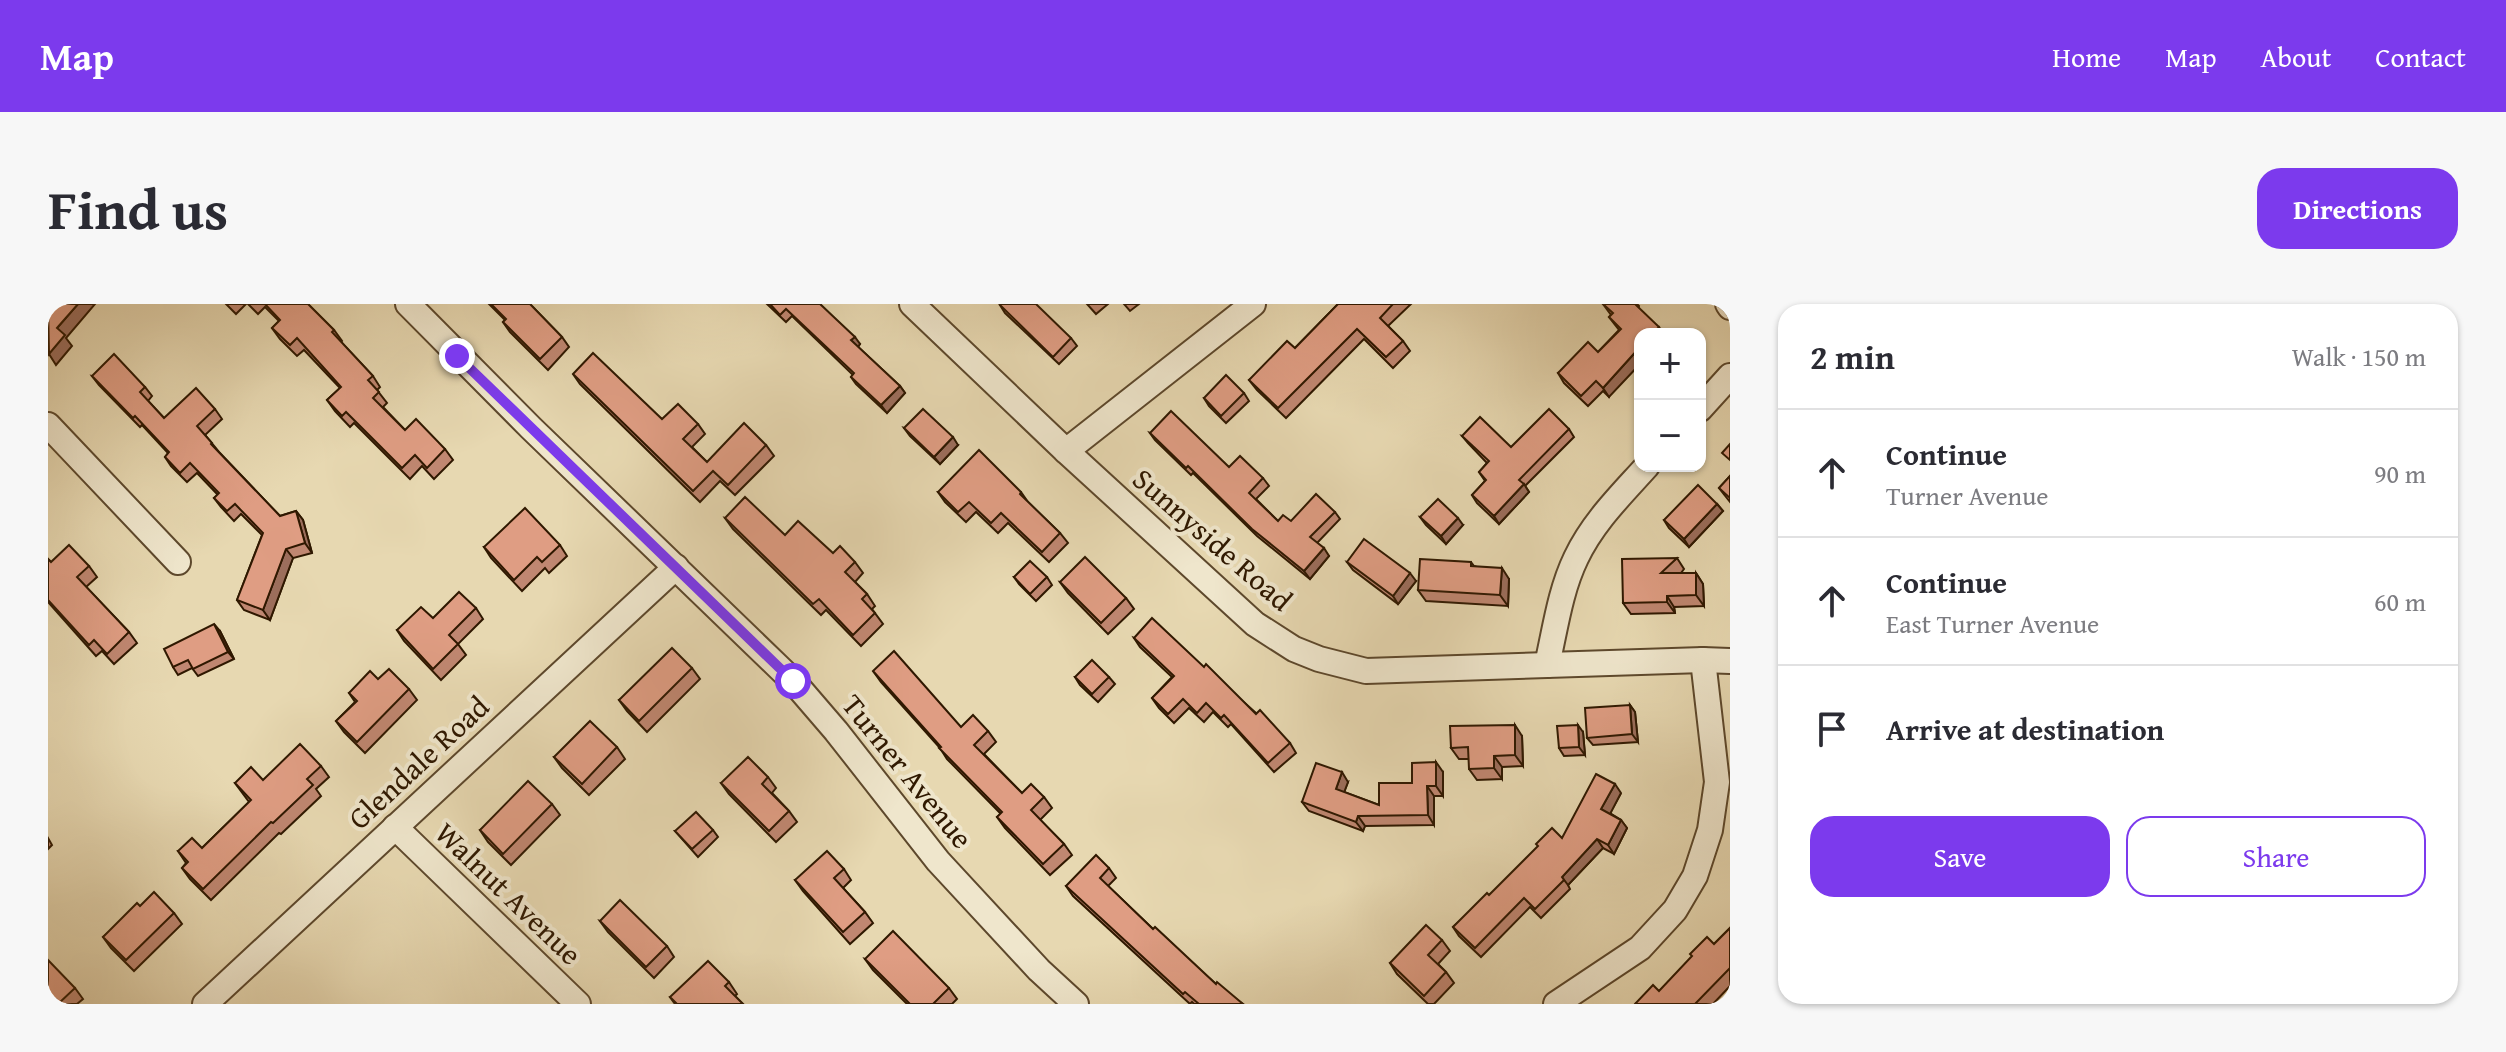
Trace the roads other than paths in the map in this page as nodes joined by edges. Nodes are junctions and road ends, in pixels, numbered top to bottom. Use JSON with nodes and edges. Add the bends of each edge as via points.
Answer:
{"nodes":[{"id":1,"x":408,"y":304,"type":"edge"},
{"id":2,"x":912,"y":304,"type":"edge"},
{"id":3,"x":1253,"y":304,"type":"edge"},
{"id":4,"x":1730,"y":376,"type":"edge"},
{"id":5,"x":1706,"y":402,"type":"edge"},
{"id":6,"x":48,"y":425,"type":"edge"},
{"id":7,"x":1066,"y":451,"type":"junction"},
{"id":8,"x":1642,"y":472,"type":"edge"},
{"id":9,"x":178,"y":562,"type":"dead end"},
{"id":10,"x":676,"y":567,"type":"junction"},
{"id":11,"x":1703,"y":660,"type":"junction"},
{"id":12,"x":1730,"y":661,"type":"edge"},
{"id":13,"x":1547,"y":665,"type":"junction"},
{"id":14,"x":395,"y":827,"type":"junction"},
{"id":15,"x":205,"y":1004,"type":"edge"},
{"id":16,"x":578,"y":1004,"type":"edge"},
{"id":17,"x":1076,"y":1004,"type":"edge"},
{"id":18,"x":1556,"y":1004,"type":"edge"}],
"edges":[{"from":1,"to":10,"type":"street","name":"Turner Avenue"},
{"from":2,"to":7,"type":"street","name":"Sunnyside Road"},
{"from":3,"to":7,"type":"street"},
{"from":4,"to":5,"type":"street"},
{"from":6,"to":9,"type":"street"},
{"from":7,"to":13,"type":"street","name":"Sunnyside Road","via":[[1255,624],[1294,649],[1366,671]]},
{"from":8,"to":13,"type":"street","via":[[1599,519],[1575,559]]},
{"from":10,"to":14,"type":"street","name":"Glendale Road"},
{"from":10,"to":17,"type":"street","name":"Turner Avenue","via":[[793,681],[938,861]]},
{"from":11,"to":12,"type":"street","name":"Sunnyside Road"},
{"from":11,"to":13,"type":"street","name":"Sunnyside Road"},
{"from":11,"to":18,"type":"street","via":[[1717,782],[1710,830],[1695,876],[1675,910],[1640,948]]},
{"from":14,"to":15,"type":"street","name":"Glendale Road"},
{"from":14,"to":16,"type":"street","name":"Walnut Avenue"}]}
